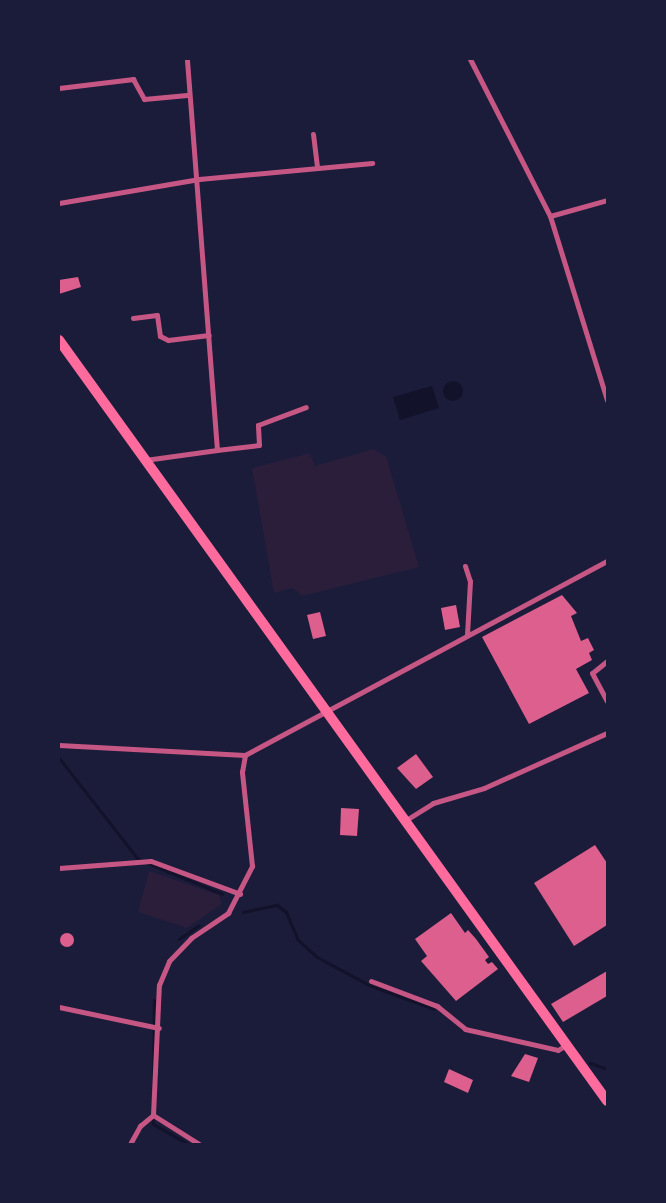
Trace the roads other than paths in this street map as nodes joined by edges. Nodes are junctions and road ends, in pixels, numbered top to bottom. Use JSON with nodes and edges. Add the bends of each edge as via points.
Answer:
{"nodes":[{"id":1,"x":187,"y":59,"type":"edge"},
{"id":2,"x":470,"y":59,"type":"edge"},
{"id":3,"x":59,"y":88,"type":"edge"},
{"id":4,"x":187,"y":95,"type":"junction"},
{"id":5,"x":313,"y":134,"type":"dead end"},
{"id":6,"x":372,"y":163,"type":"dead end"},
{"id":7,"x":317,"y":168,"type":"junction"},
{"id":8,"x":199,"y":179,"type":"junction"},
{"id":9,"x":607,"y":200,"type":"edge"},
{"id":10,"x":59,"y":203,"type":"edge"},
{"id":11,"x":550,"y":216,"type":"junction"},
{"id":12,"x":133,"y":318,"type":"dead end"},
{"id":13,"x":209,"y":335,"type":"junction"},
{"id":14,"x":59,"y":340,"type":"edge"},
{"id":15,"x":606,"y":390,"type":"edge"},
{"id":16,"x":607,"y":400,"type":"edge"},
{"id":17,"x":306,"y":407,"type":"dead end"},
{"id":18,"x":217,"y":450,"type":"junction"},
{"id":19,"x":145,"y":460,"type":"junction"},
{"id":20,"x":607,"y":561,"type":"edge"},
{"id":21,"x":465,"y":566,"type":"dead end"},
{"id":22,"x":467,"y":635,"type":"junction"},
{"id":23,"x":607,"y":661,"type":"edge"},
{"id":24,"x":607,"y":701,"type":"edge"},
{"id":25,"x":325,"y":710,"type":"junction"},
{"id":26,"x":607,"y":733,"type":"edge"},
{"id":27,"x":59,"y":745,"type":"edge"},
{"id":28,"x":245,"y":755,"type":"junction"},
{"id":29,"x":406,"y":820,"type":"junction"},
{"id":30,"x":59,"y":868,"type":"edge"},
{"id":31,"x":240,"y":894,"type":"junction"},
{"id":32,"x":371,"y":981,"type":"dead end"},
{"id":33,"x":59,"y":1007,"type":"edge"},
{"id":34,"x":159,"y":1028,"type":"junction"},
{"id":35,"x":566,"y":1045,"type":"junction"},
{"id":36,"x":607,"y":1101,"type":"edge"},
{"id":37,"x":153,"y":1114,"type":"junction"},
{"id":38,"x":130,"y":1144,"type":"edge"},
{"id":39,"x":199,"y":1144,"type":"edge"}],
"edges":[{"from":1,"to":4,"type":"street"},
{"from":2,"to":11,"type":"street"},
{"from":3,"to":4,"type":"street","via":[[133,79],[144,99]]},
{"from":4,"to":8,"type":"street"},
{"from":5,"to":7,"type":"street"},
{"from":6,"to":7,"type":"street"},
{"from":7,"to":8,"type":"street"},
{"from":8,"to":10,"type":"street"},
{"from":8,"to":13,"type":"street"},
{"from":9,"to":11,"type":"street"},
{"from":11,"to":15,"type":"street"},
{"from":12,"to":13,"type":"street","via":[[157,315],[160,336],[168,340]]},
{"from":13,"to":18,"type":"street"},
{"from":14,"to":19,"type":"highway"},
{"from":15,"to":16,"type":"street"},
{"from":17,"to":18,"type":"street","via":[[258,425],[259,445]]},
{"from":18,"to":19,"type":"street"},
{"from":19,"to":25,"type":"highway"},
{"from":20,"to":22,"type":"street"},
{"from":21,"to":22,"type":"street","via":[[470,581]]},
{"from":22,"to":25,"type":"street"},
{"from":23,"to":24,"type":"street","via":[[592,674]]},
{"from":25,"to":28,"type":"street"},
{"from":25,"to":29,"type":"highway"},
{"from":26,"to":29,"type":"street","via":[[484,788],[433,803]]},
{"from":27,"to":28,"type":"street"},
{"from":28,"to":31,"type":"street","via":[[242,772],[252,866]]},
{"from":29,"to":35,"type":"highway"},
{"from":30,"to":31,"type":"street","via":[[147,862]]},
{"from":31,"to":34,"type":"street","via":[[228,913],[191,938],[169,961],[160,985]]},
{"from":32,"to":35,"type":"street","via":[[437,1006],[465,1029],[558,1050]]},
{"from":33,"to":34,"type":"street"},
{"from":34,"to":37,"type":"street"},
{"from":35,"to":36,"type":"highway"},
{"from":37,"to":38,"type":"street","via":[[140,1126]]},
{"from":37,"to":39,"type":"street"}]}
